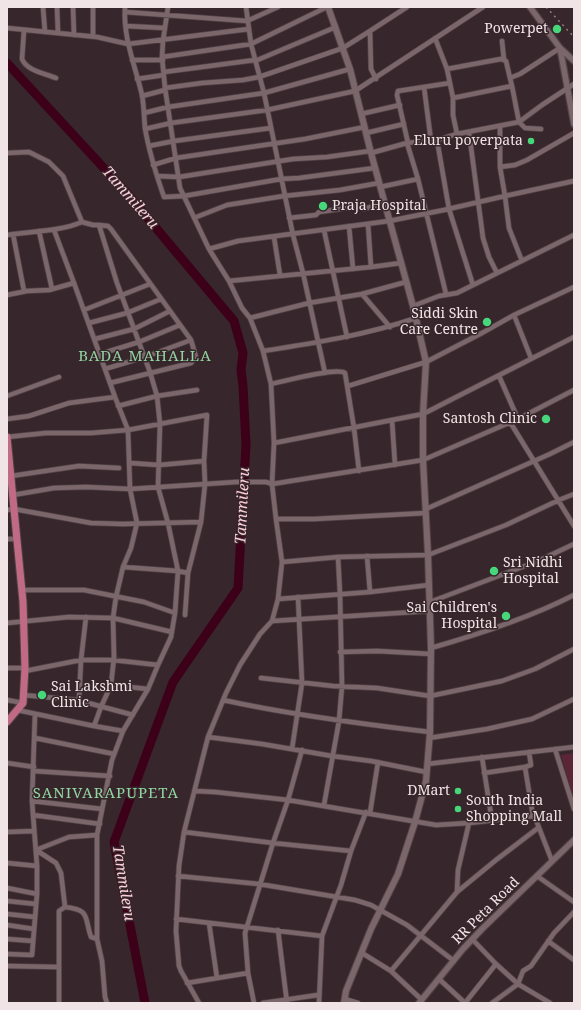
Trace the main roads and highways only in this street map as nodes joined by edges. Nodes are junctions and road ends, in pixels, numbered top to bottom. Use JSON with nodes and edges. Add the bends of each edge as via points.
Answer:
{"nodes":[{"id":1,"x":328,"y":7,"type":"edge"},
{"id":2,"x":7,"y":437,"type":"edge"},
{"id":3,"x":8,"y":447,"type":"edge"},
{"id":4,"x":10,"y":471,"type":"edge"},
{"id":5,"x":10,"y":509,"type":"edge"},
{"id":6,"x":7,"y":722,"type":"edge"},
{"id":7,"x":344,"y":1001,"type":"edge"}],
"edges":[{"from":1,"to":7,"type":"main road","via":[[350,69],[426,362],[423,460],[431,651],[426,780],[398,874],[380,910]]},
{"from":2,"to":3,"type":"main road"},
{"from":3,"to":4,"type":"main road"},
{"from":4,"to":5,"type":"main road","via":[[13,495]]},
{"from":5,"to":6,"type":"main road","via":[[17,539],[22,590],[25,669],[23,703]]}]}
